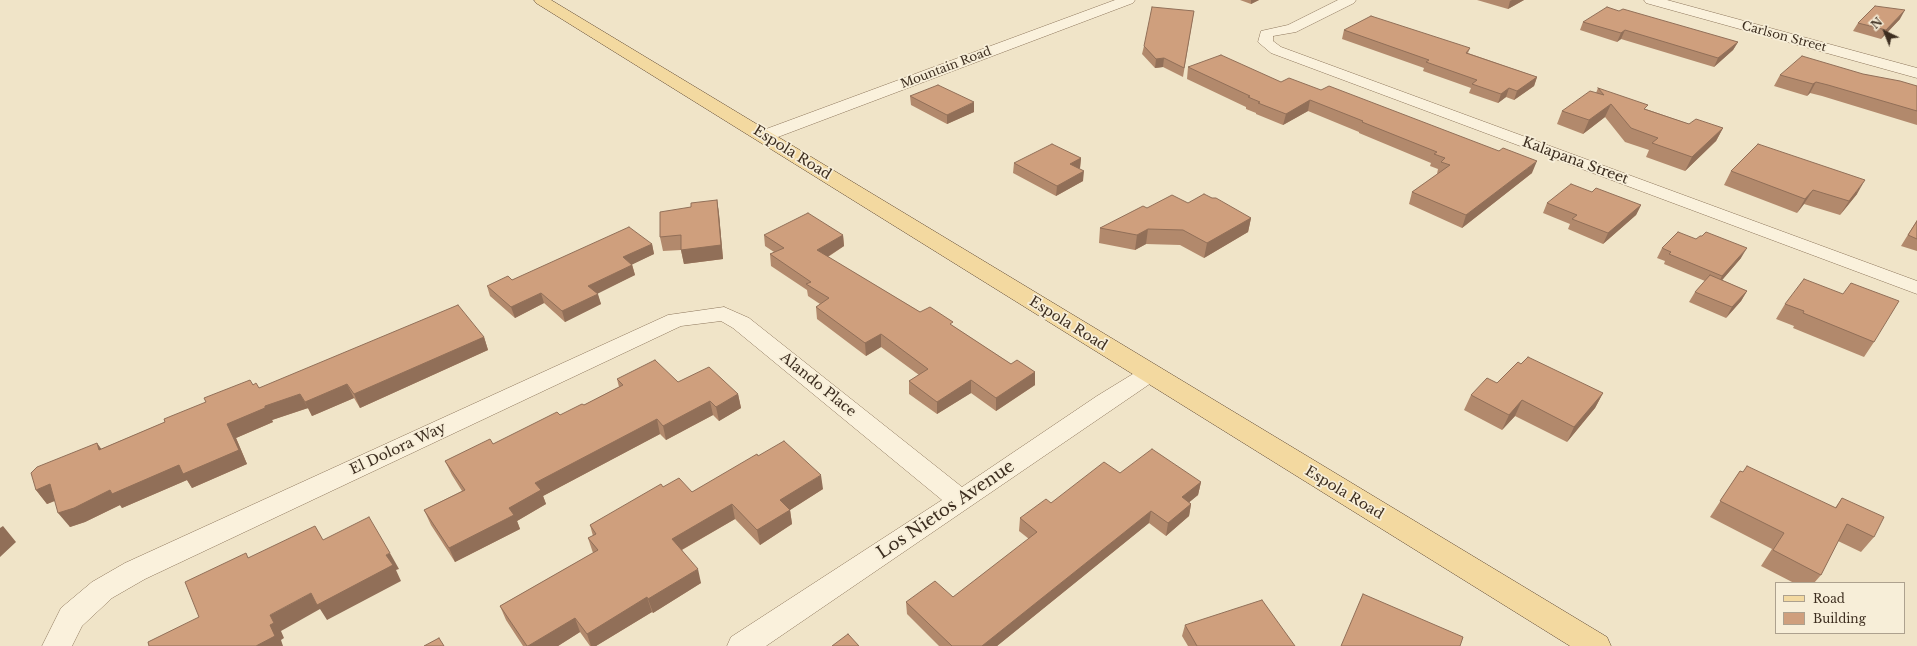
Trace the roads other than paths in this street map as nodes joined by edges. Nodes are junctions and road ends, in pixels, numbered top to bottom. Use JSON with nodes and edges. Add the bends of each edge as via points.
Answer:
{"nodes":[{"id":1,"x":544,"y":0,"type":"edge"},
{"id":2,"x":1128,"y":0,"type":"edge"},
{"id":3,"x":1349,"y":0,"type":"edge"},
{"id":4,"x":1651,"y":0,"type":"edge"},
{"id":5,"x":1917,"y":73,"type":"edge"},
{"id":6,"x":764,"y":136,"type":"junction"},
{"id":7,"x":1917,"y":288,"type":"edge"},
{"id":8,"x":660,"y":326,"type":"joint"},
{"id":9,"x":1149,"y":374,"type":"junction"},
{"id":10,"x":961,"y":501,"type":"junction"},
{"id":11,"x":57,"y":646,"type":"edge"},
{"id":12,"x":742,"y":646,"type":"edge"},
{"id":13,"x":1596,"y":646,"type":"edge"}],
"edges":[{"from":1,"to":6,"type":"main road","name":"Espola Road"},
{"from":2,"to":6,"type":"street","name":"Mountain Road"},
{"from":3,"to":7,"type":"street","name":"Kalapana Street","via":[[1291,29],[1275,30],[1266,34],[1265,42],[1276,50]]},
{"from":4,"to":5,"type":"street","name":"Carlson Street"},
{"from":6,"to":9,"type":"main road","name":"Espola Road"},
{"from":8,"to":10,"type":"street","name":"Alando Place","via":[[676,320],[724,314],[741,323]]},
{"from":8,"to":11,"type":"street","name":"El Dolora Way","via":[[135,571],[102,590],[71,617]]},
{"from":9,"to":10,"type":"street","name":"Los Nietos Avenue"},
{"from":9,"to":13,"type":"main road","name":"Espola Road"},
{"from":10,"to":12,"type":"street","name":"Los Nietos Avenue"}]}
